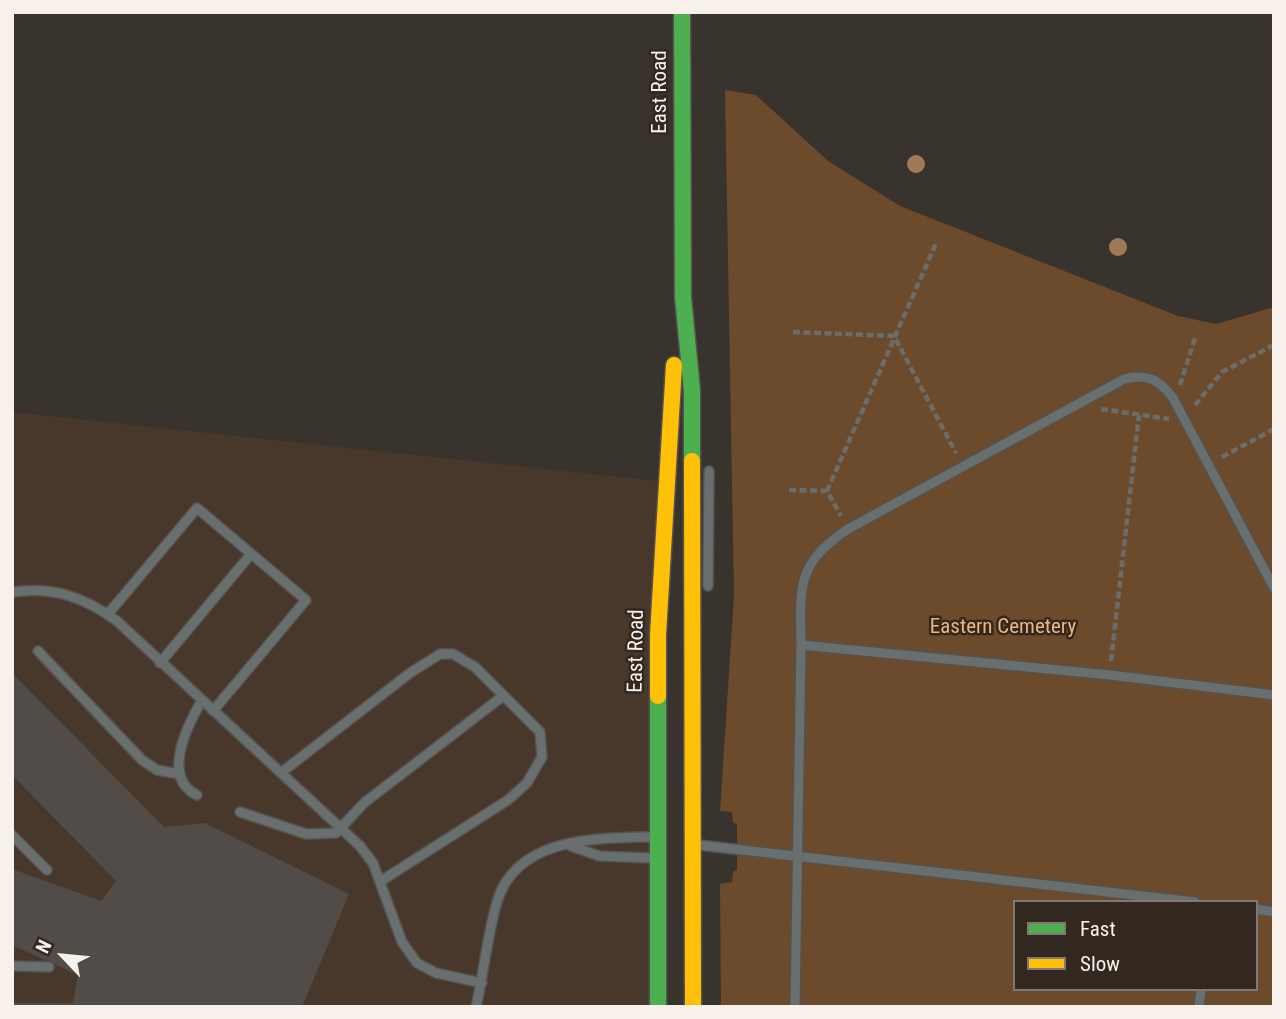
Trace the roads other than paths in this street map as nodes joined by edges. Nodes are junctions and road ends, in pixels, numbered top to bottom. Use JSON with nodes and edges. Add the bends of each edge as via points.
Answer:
{"nodes":[{"id":1,"x":682,"y":12,"type":"edge"},
{"id":2,"x":683,"y":297,"type":"junction"},
{"id":3,"x":690,"y":365,"type":"junction"},
{"id":4,"x":704,"y":387,"type":"dead end"},
{"id":5,"x":708,"y":454,"type":"dead end"},
{"id":6,"x":251,"y":554,"type":"junction"},
{"id":7,"x":1274,"y":588,"type":"edge"},
{"id":8,"x":12,"y":592,"type":"edge"},
{"id":9,"x":108,"y":614,"type":"junction"},
{"id":10,"x":692,"y":632,"type":"junction"},
{"id":11,"x":801,"y":645,"type":"junction"},
{"id":12,"x":38,"y":651,"type":"dead end"},
{"id":13,"x":160,"y":663,"type":"junction"},
{"id":14,"x":1274,"y":695,"type":"edge"},
{"id":15,"x":503,"y":696,"type":"junction"},
{"id":16,"x":202,"y":700,"type":"junction"},
{"id":17,"x":213,"y":711,"type":"junction"},
{"id":18,"x":282,"y":772,"type":"junction"},
{"id":19,"x":178,"y":774,"type":"junction"},
{"id":20,"x":197,"y":795,"type":"dead end"},
{"id":21,"x":240,"y":812,"type":"dead end"},
{"id":22,"x":342,"y":827,"type":"junction"},
{"id":23,"x":12,"y":835,"type":"edge"},
{"id":24,"x":662,"y":838,"type":"junction"},
{"id":25,"x":684,"y":845,"type":"junction"},
{"id":26,"x":571,"y":846,"type":"junction"},
{"id":27,"x":798,"y":854,"type":"junction"},
{"id":28,"x":662,"y":856,"type":"junction"},
{"id":29,"x":47,"y":870,"type":"dead end"},
{"id":30,"x":381,"y":881,"type":"junction"},
{"id":31,"x":1178,"y":900,"type":"edge"},
{"id":32,"x":12,"y":966,"type":"edge"},
{"id":33,"x":49,"y":967,"type":"dead end"},
{"id":34,"x":482,"y":983,"type":"junction"},
{"id":35,"x":476,"y":1007,"type":"edge"},
{"id":36,"x":659,"y":1007,"type":"edge"},
{"id":37,"x":693,"y":1007,"type":"edge"},
{"id":38,"x":795,"y":1007,"type":"edge"}],
"edges":[{"from":1,"to":2,"type":"highway","name":"East Road"},
{"from":2,"to":3,"type":"highway","name":"East Road"},
{"from":2,"to":24,"type":"highway","name":"East Road","via":[[670,393],[658,635]]},
{"from":3,"to":4,"type":"lane"},
{"from":3,"to":10,"type":"highway","name":"East Road"},
{"from":5,"to":10,"type":"lane","via":[[710,571]]},
{"from":6,"to":9,"type":"lane","via":[[197,508]]},
{"from":6,"to":13,"type":"lane"},
{"from":6,"to":17,"type":"lane","via":[[306,600]]},
{"from":7,"to":11,"type":"lane","via":[[1173,398],[1157,381],[1135,376],[848,529],[812,558],[803,576]]},
{"from":8,"to":9,"type":"lane","via":[[60,592]]},
{"from":9,"to":13,"type":"lane"},
{"from":10,"to":25,"type":"highway","name":"East Road"},
{"from":11,"to":14,"type":"lane"},
{"from":11,"to":27,"type":"lane"},
{"from":12,"to":19,"type":"lane","via":[[142,760],[157,770]]},
{"from":13,"to":16,"type":"lane"},
{"from":15,"to":18,"type":"lane","via":[[465,660],[440,654]]},
{"from":15,"to":22,"type":"lane","via":[[364,803]]},
{"from":15,"to":30,"type":"lane","via":[[540,732],[542,757],[536,771],[508,800]]},
{"from":16,"to":17,"type":"lane"},
{"from":16,"to":19,"type":"lane","via":[[185,738]]},
{"from":17,"to":18,"type":"lane"},
{"from":18,"to":22,"type":"lane"},
{"from":19,"to":20,"type":"lane"},
{"from":21,"to":22,"type":"lane","via":[[315,835],[330,835]]},
{"from":22,"to":30,"type":"lane","via":[[373,863]]},
{"from":23,"to":29,"type":"lane"},
{"from":24,"to":26,"type":"lane","via":[[599,838]]},
{"from":24,"to":28,"type":"highway","name":"East Road"},
{"from":25,"to":27,"type":"lane"},
{"from":25,"to":37,"type":"highway","name":"East Road"},
{"from":26,"to":28,"type":"lane","via":[[599,856]]},
{"from":26,"to":34,"type":"lane","via":[[531,856],[507,881],[491,927]]},
{"from":27,"to":31,"type":"lane"},
{"from":27,"to":38,"type":"lane"},
{"from":28,"to":36,"type":"highway","name":"East Road"},
{"from":30,"to":34,"type":"lane","via":[[402,942],[417,963],[436,973]]},
{"from":32,"to":33,"type":"lane"},
{"from":34,"to":35,"type":"lane"}]}
